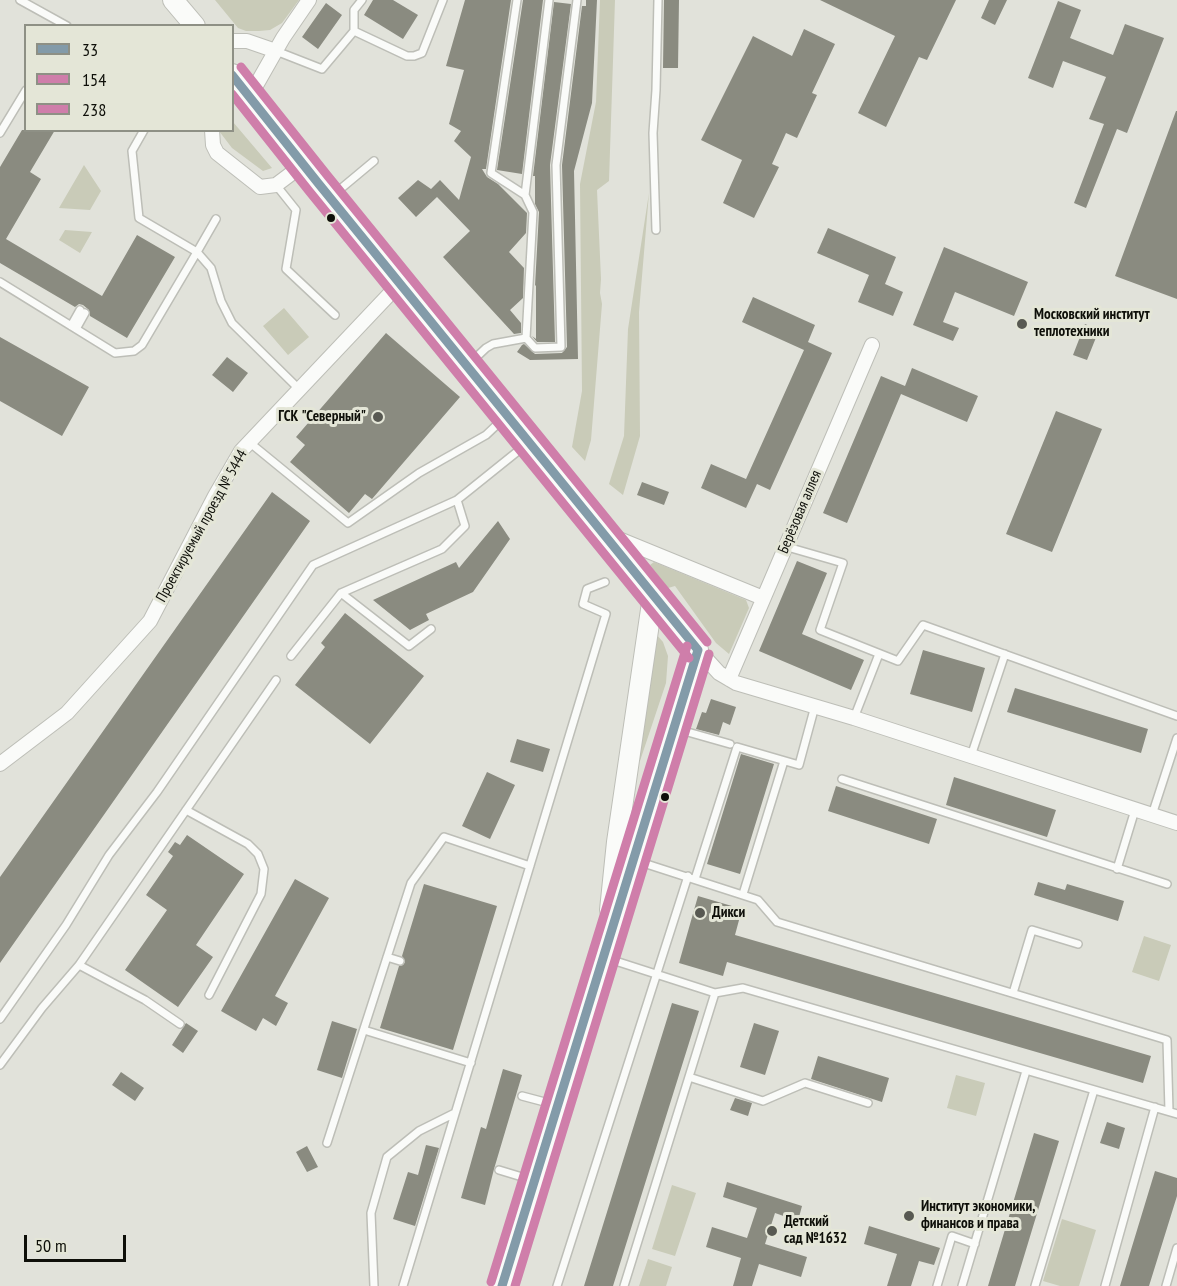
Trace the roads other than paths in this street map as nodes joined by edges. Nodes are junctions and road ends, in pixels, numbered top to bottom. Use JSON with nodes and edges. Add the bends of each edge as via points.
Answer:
{"nodes":[{"id":1,"x":20,"y":0,"type":"edge"},
{"id":2,"x":173,"y":0,"type":"edge"},
{"id":3,"x":309,"y":0,"type":"edge"},
{"id":4,"x":362,"y":0,"type":"edge"},
{"id":5,"x":442,"y":0,"type":"edge"},
{"id":6,"x":517,"y":0,"type":"edge"},
{"id":7,"x":549,"y":0,"type":"edge"},
{"id":8,"x":577,"y":0,"type":"edge"},
{"id":9,"x":658,"y":0,"type":"edge"},
{"id":10,"x":63,"y":24,"type":"edge"},
{"id":11,"x":193,"y":24,"type":"edge"},
{"id":12,"x":354,"y":31,"type":"junction"},
{"id":13,"x":234,"y":41,"type":"edge"},
{"id":14,"x":276,"y":51,"type":"junction"},
{"id":15,"x":234,"y":76,"type":"edge"},
{"id":16,"x":24,"y":93,"type":"edge"},
{"id":17,"x":250,"y":96,"type":"junction"},
{"id":18,"x":143,"y":132,"type":"edge"},
{"id":19,"x":212,"y":132,"type":"edge"},
{"id":20,"x":0,"y":133,"type":"edge"},
{"id":21,"x":374,"y":161,"type":"dead end"},
{"id":22,"x":304,"y":164,"type":"junction"},
{"id":23,"x":276,"y":185,"type":"junction"},
{"id":24,"x":525,"y":195,"type":"junction"},
{"id":25,"x":330,"y":198,"type":"junction"},
{"id":26,"x":216,"y":219,"type":"dead end"},
{"id":27,"x":657,"y":230,"type":"dead end"},
{"id":28,"x":197,"y":252,"type":"junction"},
{"id":29,"x":0,"y":282,"type":"edge"},
{"id":30,"x":400,"y":283,"type":"junction"},
{"id":31,"x":82,"y":311,"type":"dead end"},
{"id":32,"x":335,"y":315,"type":"dead end"},
{"id":33,"x":73,"y":327,"type":"junction"},
{"id":34,"x":526,"y":338,"type":"junction"},
{"id":35,"x":872,"y":345,"type":"dead end"},
{"id":36,"x":467,"y":366,"type":"junction"},
{"id":37,"x":299,"y":389,"type":"junction"},
{"id":38,"x":507,"y":415,"type":"junction"},
{"id":39,"x":249,"y":442,"type":"junction"},
{"id":40,"x":529,"y":442,"type":"junction"},
{"id":41,"x":457,"y":500,"type":"junction"},
{"id":42,"x":604,"y":533,"type":"junction"},
{"id":43,"x":784,"y":546,"type":"junction"},
{"id":44,"x":605,"y":582,"type":"dead end"},
{"id":45,"x":341,"y":592,"type":"junction"},
{"id":46,"x":653,"y":596,"type":"junction"},
{"id":47,"x":763,"y":598,"type":"junction"},
{"id":48,"x":431,"y":629,"type":"dead end"},
{"id":49,"x":698,"y":650,"type":"junction"},
{"id":50,"x":879,"y":654,"type":"junction"},
{"id":51,"x":1005,"y":654,"type":"junction"},
{"id":52,"x":291,"y":656,"type":"dead end"},
{"id":53,"x":276,"y":680,"type":"dead end"},
{"id":54,"x":729,"y":680,"type":"junction"},
{"id":55,"x":815,"y":706,"type":"junction"},
{"id":56,"x":1177,"y":716,"type":"edge"},
{"id":57,"x":855,"y":718,"type":"junction"},
{"id":58,"x":674,"y":728,"type":"junction"},
{"id":59,"x":1177,"y":738,"type":"edge"},
{"id":60,"x":730,"y":744,"type":"dead end"},
{"id":61,"x":971,"y":756,"type":"junction"},
{"id":62,"x":784,"y":761,"type":"junction"},
{"id":63,"x":0,"y":764,"type":"edge"},
{"id":64,"x":842,"y":779,"type":"dead end"},
{"id":65,"x":186,"y":810,"type":"junction"},
{"id":66,"x":1136,"y":810,"type":"junction"},
{"id":67,"x":1152,"y":815,"type":"junction"},
{"id":68,"x":1177,"y":823,"type":"edge"},
{"id":69,"x":634,"y":860,"type":"junction"},
{"id":70,"x":530,"y":866,"type":"junction"},
{"id":71,"x":1117,"y":868,"type":"junction"},
{"id":72,"x":691,"y":877,"type":"junction"},
{"id":73,"x":1167,"y":884,"type":"dead end"},
{"id":74,"x":743,"y":894,"type":"junction"},
{"id":75,"x":1078,"y":944,"type":"dead end"},
{"id":76,"x":387,"y":957,"type":"junction"},
{"id":77,"x":604,"y":957,"type":"junction"},
{"id":78,"x":400,"y":961,"type":"dead end"},
{"id":79,"x":79,"y":965,"type":"junction"},
{"id":80,"x":657,"y":974,"type":"junction"},
{"id":81,"x":715,"y":993,"type":"junction"},
{"id":82,"x":1013,"y":993,"type":"junction"},
{"id":83,"x":210,"y":995,"type":"dead end"},
{"id":84,"x":0,"y":1019,"type":"edge"},
{"id":85,"x":180,"y":1024,"type":"dead end"},
{"id":86,"x":364,"y":1030,"type":"junction"},
{"id":87,"x":471,"y":1063,"type":"junction"},
{"id":88,"x":0,"y":1065,"type":"edge"},
{"id":89,"x":1026,"y":1071,"type":"junction"},
{"id":90,"x":689,"y":1077,"type":"junction"},
{"id":91,"x":1094,"y":1090,"type":"junction"},
{"id":92,"x":522,"y":1096,"type":"dead end"},
{"id":93,"x":868,"y":1103,"type":"dead end"},
{"id":94,"x":558,"y":1106,"type":"junction"},
{"id":95,"x":1155,"y":1107,"type":"junction"},
{"id":96,"x":1173,"y":1112,"type":"edge"},
{"id":97,"x":455,"y":1113,"type":"junction"},
{"id":98,"x":327,"y":1143,"type":"dead end"},
{"id":99,"x":499,"y":1170,"type":"dead end"},
{"id":100,"x":535,"y":1181,"type":"junction"},
{"id":101,"x":975,"y":1244,"type":"junction"},
{"id":102,"x":1177,"y":1248,"type":"edge"},
{"id":103,"x":374,"y":1286,"type":"edge"},
{"id":104,"x":403,"y":1286,"type":"edge"},
{"id":105,"x":502,"y":1286,"type":"edge"},
{"id":106,"x":557,"y":1286,"type":"edge"},
{"id":107,"x":624,"y":1286,"type":"edge"},
{"id":108,"x":937,"y":1286,"type":"edge"},
{"id":109,"x":962,"y":1286,"type":"edge"},
{"id":110,"x":1035,"y":1286,"type":"edge"},
{"id":111,"x":1105,"y":1286,"type":"edge"},
{"id":112,"x":1166,"y":1286,"type":"edge"}],
"edges":[{"from":1,"to":10,"type":"lane"},
{"from":2,"to":11,"type":"main road"},
{"from":3,"to":14,"type":"street"},
{"from":4,"to":12,"type":"lane","via":[[354,10]]},
{"from":5,"to":12,"type":"lane","via":[[422,53],[414,56],[407,57]]},
{"from":6,"to":24,"type":"lane","via":[[491,173]]},
{"from":7,"to":24,"type":"lane"},
{"from":8,"to":34,"type":"lane","via":[[556,165],[561,347],[535,348]]},
{"from":9,"to":27,"type":"lane","via":[[653,133]]},
{"from":12,"to":14,"type":"lane","via":[[322,69]]},
{"from":13,"to":14,"type":"street","via":[[247,41]]},
{"from":14,"to":17,"type":"street"},
{"from":15,"to":17,"type":"main road"},
{"from":16,"to":20,"type":"lane"},
{"from":17,"to":22,"type":"main road"},
{"from":18,"to":28,"type":"lane","via":[[132,151],[139,218]]},
{"from":19,"to":23,"type":"street","via":[[213,145],[223,159],[260,187]]},
{"from":21,"to":25,"type":"lane"},
{"from":22,"to":23,"type":"street"},
{"from":22,"to":25,"type":"main road"},
{"from":23,"to":32,"type":"lane","via":[[296,210],[286,269]]},
{"from":24,"to":34,"type":"lane","via":[[533,212]]},
{"from":25,"to":30,"type":"main road"},
{"from":26,"to":28,"type":"lane"},
{"from":28,"to":33,"type":"lane","via":[[142,345],[134,351],[115,353]]},
{"from":28,"to":37,"type":"lane","via":[[211,268],[231,323]]},
{"from":29,"to":33,"type":"lane"},
{"from":30,"to":36,"type":"main road"},
{"from":30,"to":37,"type":"street","name":"Проектируемый проезд № 5444"},
{"from":31,"to":33,"type":"lane"},
{"from":34,"to":36,"type":"lane","via":[[494,344]]},
{"from":35,"to":43,"type":"street","name":"Берёзовая аллея"},
{"from":36,"to":38,"type":"main road"},
{"from":37,"to":39,"type":"street","name":"Проектируемый проезд № 5444"},
{"from":38,"to":39,"type":"lane","via":[[486,435],[419,472],[348,523]]},
{"from":38,"to":40,"type":"main road"},
{"from":39,"to":63,"type":"street","name":"Проектируемый проезд № 5444","via":[[215,496],[150,621],[67,713]]},
{"from":40,"to":41,"type":"lane"},
{"from":40,"to":42,"type":"main road"},
{"from":41,"to":45,"type":"lane","via":[[465,526],[442,549]]},
{"from":41,"to":84,"type":"lane","via":[[313,564],[157,792],[109,855]]},
{"from":42,"to":46,"type":"main road"},
{"from":42,"to":47,"type":"street"},
{"from":43,"to":47,"type":"street","name":"Берёзовая аллея"},
{"from":43,"to":50,"type":"lane","via":[[843,563],[820,630]]},
{"from":44,"to":70,"type":"lane","via":[[587,589],[583,604],[606,614]]},
{"from":45,"to":48,"type":"lane","via":[[410,646]]},
{"from":45,"to":52,"type":"lane"},
{"from":46,"to":49,"type":"main road"},
{"from":46,"to":77,"type":"main road"},
{"from":47,"to":54,"type":"street","name":"Берёзовая аллея"},
{"from":49,"to":54,"type":"street"},
{"from":49,"to":58,"type":"main road"},
{"from":50,"to":51,"type":"lane","via":[[898,661],[923,625]]},
{"from":50,"to":57,"type":"lane"},
{"from":51,"to":56,"type":"lane"},
{"from":51,"to":61,"type":"lane"},
{"from":53,"to":65,"type":"lane"},
{"from":54,"to":55,"type":"street"},
{"from":55,"to":57,"type":"street"},
{"from":55,"to":62,"type":"lane","via":[[799,765]]},
{"from":57,"to":61,"type":"street"},
{"from":58,"to":60,"type":"lane"},
{"from":58,"to":69,"type":"main road"},
{"from":59,"to":67,"type":"lane"},
{"from":61,"to":66,"type":"street"},
{"from":62,"to":72,"type":"lane","via":[[737,747]]},
{"from":62,"to":74,"type":"lane"},
{"from":64,"to":71,"type":"lane"},
{"from":65,"to":79,"type":"lane"},
{"from":65,"to":83,"type":"lane","via":[[248,844],[258,854],[264,869],[261,894]]},
{"from":66,"to":67,"type":"street"},
{"from":66,"to":71,"type":"lane"},
{"from":67,"to":68,"type":"street"},
{"from":69,"to":72,"type":"lane"},
{"from":69,"to":77,"type":"main road"},
{"from":70,"to":76,"type":"lane","via":[[444,837],[411,883]]},
{"from":70,"to":87,"type":"lane"},
{"from":71,"to":73,"type":"lane"},
{"from":72,"to":74,"type":"lane"},
{"from":72,"to":80,"type":"lane"},
{"from":74,"to":82,"type":"lane","via":[[758,900],[777,922]]},
{"from":75,"to":82,"type":"lane","via":[[1032,930]]},
{"from":76,"to":78,"type":"lane"},
{"from":76,"to":86,"type":"lane"},
{"from":77,"to":80,"type":"lane"},
{"from":77,"to":94,"type":"main road"},
{"from":79,"to":85,"type":"lane"},
{"from":79,"to":88,"type":"lane"},
{"from":80,"to":81,"type":"lane"},
{"from":80,"to":106,"type":"lane"},
{"from":81,"to":89,"type":"lane","via":[[743,988]]},
{"from":81,"to":90,"type":"lane"},
{"from":82,"to":96,"type":"lane","via":[[1167,1040]]},
{"from":86,"to":87,"type":"lane"},
{"from":86,"to":98,"type":"lane"},
{"from":87,"to":97,"type":"lane"},
{"from":89,"to":91,"type":"lane"},
{"from":89,"to":101,"type":"lane"},
{"from":90,"to":93,"type":"lane","via":[[763,1101],[805,1083]]},
{"from":90,"to":107,"type":"lane"},
{"from":91,"to":95,"type":"lane"},
{"from":91,"to":110,"type":"lane"},
{"from":92,"to":94,"type":"lane"},
{"from":94,"to":100,"type":"main road"},
{"from":95,"to":96,"type":"lane"},
{"from":95,"to":111,"type":"lane"},
{"from":97,"to":103,"type":"lane","via":[[419,1131],[387,1157],[371,1213]]},
{"from":97,"to":104,"type":"lane"},
{"from":99,"to":100,"type":"lane"},
{"from":100,"to":105,"type":"main road"},
{"from":101,"to":108,"type":"lane","via":[[952,1236]]},
{"from":101,"to":109,"type":"lane"},
{"from":102,"to":112,"type":"lane"}]}
